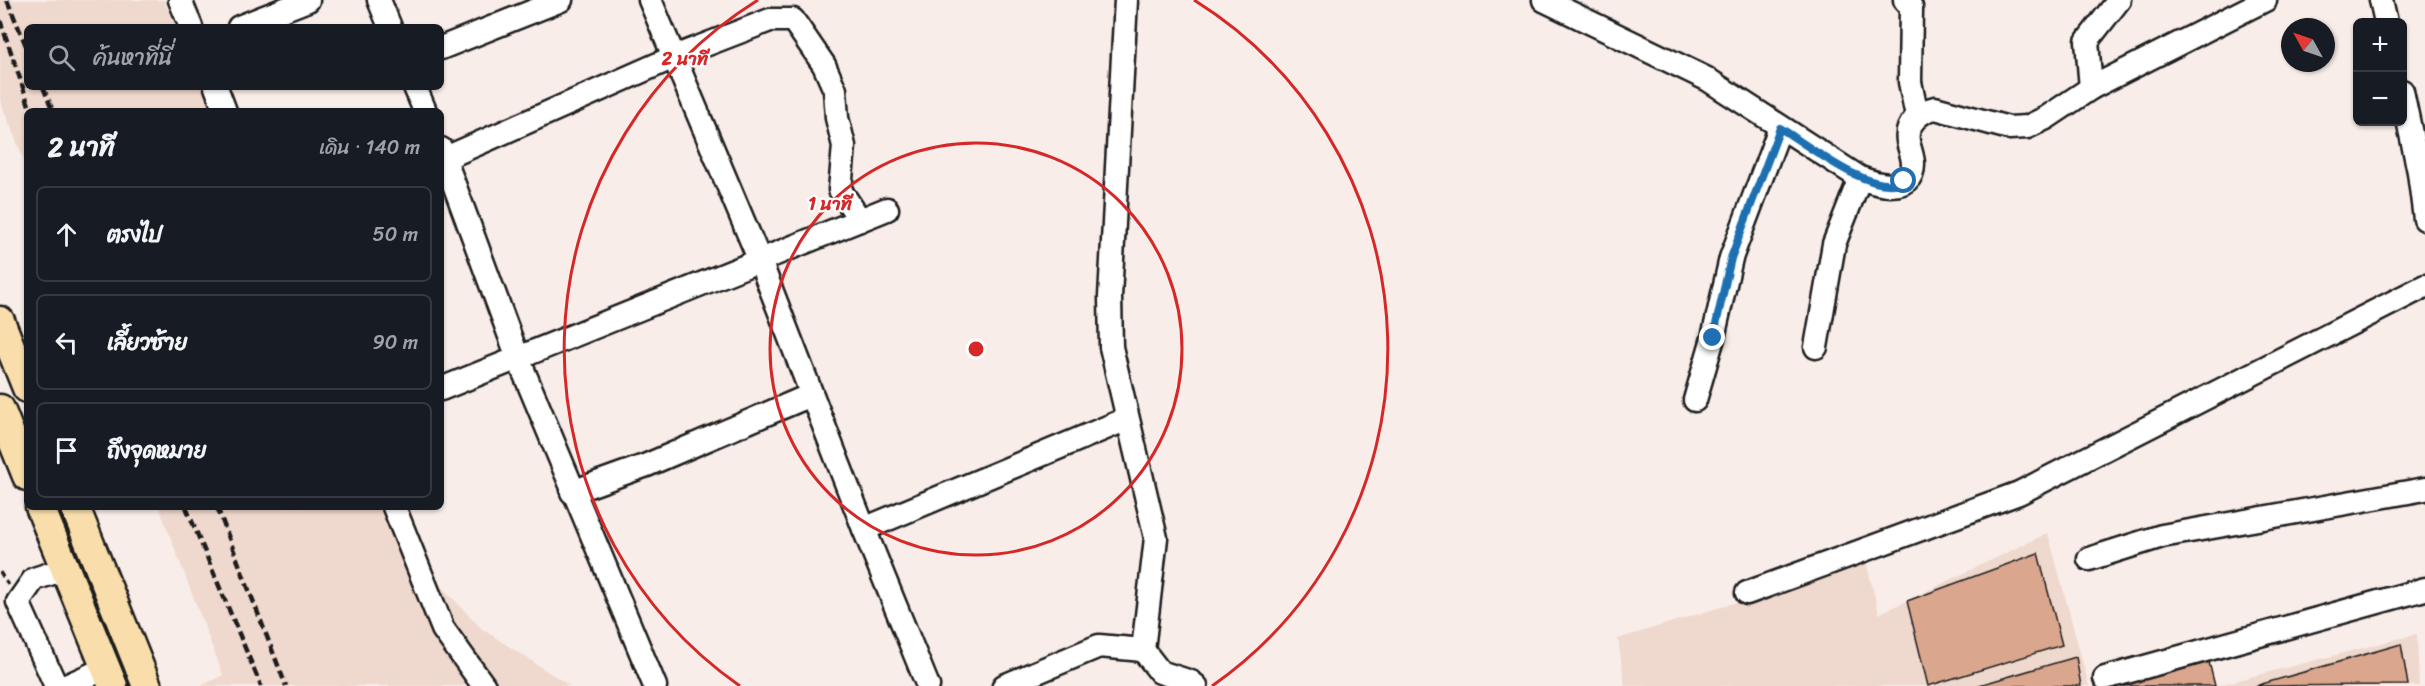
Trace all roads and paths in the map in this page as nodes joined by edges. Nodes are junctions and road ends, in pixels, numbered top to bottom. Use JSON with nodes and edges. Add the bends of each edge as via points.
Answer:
{"nodes":[{"id":1,"x":180,"y":0,"type":"edge"},
{"id":2,"x":308,"y":0,"type":"edge"},
{"id":3,"x":379,"y":0,"type":"edge"},
{"id":4,"x":561,"y":0,"type":"edge"},
{"id":5,"x":650,"y":0,"type":"edge"},
{"id":6,"x":1126,"y":0,"type":"edge"},
{"id":7,"x":1544,"y":0,"type":"edge"},
{"id":8,"x":1905,"y":0,"type":"edge"},
{"id":9,"x":2119,"y":0,"type":"edge"},
{"id":10,"x":2265,"y":0,"type":"edge"},
{"id":11,"x":2381,"y":0,"type":"edge"},
{"id":12,"x":2385,"y":18,"type":"edge"},
{"id":13,"x":190,"y":24,"type":"edge"},
{"id":14,"x":247,"y":24,"type":"edge"},
{"id":15,"x":389,"y":24,"type":"edge"},
{"id":16,"x":444,"y":47,"type":"edge"},
{"id":17,"x":674,"y":57,"type":"junction"},
{"id":18,"x":2091,"y":88,"type":"junction"},
{"id":19,"x":217,"y":90,"type":"edge"},
{"id":20,"x":416,"y":90,"type":"edge"},
{"id":21,"x":224,"y":108,"type":"edge"},
{"id":22,"x":424,"y":108,"type":"edge"},
{"id":23,"x":2407,"y":111,"type":"edge"},
{"id":24,"x":1917,"y":116,"type":"junction"},
{"id":25,"x":1780,"y":128,"type":"junction"},
{"id":26,"x":444,"y":155,"type":"edge"},
{"id":27,"x":444,"y":161,"type":"edge"},
{"id":28,"x":1860,"y":178,"type":"junction"},
{"id":29,"x":887,"y":209,"type":"dead end"},
{"id":30,"x":2425,"y":219,"type":"edge"},
{"id":31,"x":860,"y":220,"type":"junction"},
{"id":32,"x":760,"y":261,"type":"junction"},
{"id":33,"x":2425,"y":286,"type":"edge"},
{"id":34,"x":0,"y":321,"type":"edge"},
{"id":35,"x":1816,"y":347,"type":"dead end"},
{"id":36,"x":518,"y":358,"type":"junction"},
{"id":37,"x":24,"y":381,"type":"edge"},
{"id":38,"x":444,"y":388,"type":"edge"},
{"id":39,"x":811,"y":395,"type":"junction"},
{"id":40,"x":1695,"y":400,"type":"dead end"},
{"id":41,"x":0,"y":409,"type":"edge"},
{"id":42,"x":1127,"y":419,"type":"junction"},
{"id":43,"x":24,"y":469,"type":"edge"},
{"id":44,"x":2425,"y":489,"type":"edge"},
{"id":45,"x":572,"y":492,"type":"junction"},
{"id":46,"x":41,"y":510,"type":"edge"},
{"id":47,"x":76,"y":510,"type":"edge"},
{"id":48,"x":395,"y":510,"type":"edge"},
{"id":49,"x":864,"y":529,"type":"junction"},
{"id":50,"x":2089,"y":559,"type":"dead end"},
{"id":51,"x":65,"y":569,"type":"junction"},
{"id":52,"x":2425,"y":589,"type":"edge"},
{"id":53,"x":1747,"y":593,"type":"dead end"},
{"id":54,"x":1143,"y":650,"type":"junction"},
{"id":55,"x":109,"y":677,"type":"edge"},
{"id":56,"x":2105,"y":678,"type":"dead end"},
{"id":57,"x":56,"y":686,"type":"edge"},
{"id":58,"x":66,"y":686,"type":"edge"},
{"id":59,"x":147,"y":686,"type":"edge"},
{"id":60,"x":484,"y":686,"type":"edge"},
{"id":61,"x":655,"y":686,"type":"edge"},
{"id":62,"x":928,"y":686,"type":"edge"},
{"id":63,"x":1004,"y":686,"type":"edge"},
{"id":64,"x":1196,"y":686,"type":"edge"}],
"edges":[{"from":1,"to":13,"type":"street"},
{"from":2,"to":14,"type":"street"},
{"from":3,"to":15,"type":"street"},
{"from":4,"to":16,"type":"street"},
{"from":5,"to":17,"type":"street"},
{"from":6,"to":42,"type":"street","via":[[1110,297],[1111,347]]},
{"from":7,"to":25,"type":"street","via":[[1707,79]]},
{"from":8,"to":24,"type":"street","via":[[1911,7],[1910,82]]},
{"from":9,"to":18,"type":"street","via":[[2087,41]]},
{"from":10,"to":18,"type":"street"},
{"from":11,"to":12,"type":"street"},
{"from":17,"to":26,"type":"street"},
{"from":17,"to":31,"type":"street","via":[[770,20],[793,20],[836,90],[844,146],[840,190]]},
{"from":17,"to":32,"type":"street"},
{"from":18,"to":24,"type":"street","via":[[2027,127],[2009,128],[1935,108]]},
{"from":19,"to":21,"type":"street"},
{"from":20,"to":22,"type":"street"},
{"from":23,"to":30,"type":"street"},
{"from":24,"to":28,"type":"street","via":[[1908,133],[1912,172],[1904,181],[1887,186]]},
{"from":25,"to":28,"type":"street"},
{"from":25,"to":40,"type":"street","via":[[1731,258]]},
{"from":27,"to":36,"type":"street"},
{"from":28,"to":35,"type":"street","via":[[1834,244]]},
{"from":29,"to":31,"type":"street"},
{"from":31,"to":32,"type":"street"},
{"from":32,"to":36,"type":"street"},
{"from":32,"to":39,"type":"street"},
{"from":33,"to":53,"type":"street","via":[[2019,493]]},
{"from":34,"to":37,"type":"main road"},
{"from":36,"to":38,"type":"street"},
{"from":36,"to":45,"type":"street"},
{"from":39,"to":45,"type":"street","via":[[647,465]]},
{"from":39,"to":49,"type":"street"},
{"from":41,"to":43,"type":"main road"},
{"from":42,"to":49,"type":"street"},
{"from":42,"to":54,"type":"street","via":[[1156,538]]},
{"from":44,"to":50,"type":"street","via":[[2162,536]]},
{"from":45,"to":61,"type":"street"},
{"from":46,"to":51,"type":"main road"},
{"from":47,"to":59,"type":"main road"},
{"from":48,"to":60,"type":"street","via":[[442,629]]},
{"from":49,"to":62,"type":"street"},
{"from":51,"to":55,"type":"main road"},
{"from":51,"to":57,"type":"street","via":[[34,579],[18,602]]},
{"from":52,"to":56,"type":"street"},
{"from":54,"to":63,"type":"street","via":[[1099,646]]},
{"from":54,"to":64,"type":"street","via":[[1160,672]]},
{"from":55,"to":58,"type":"street"}]}
